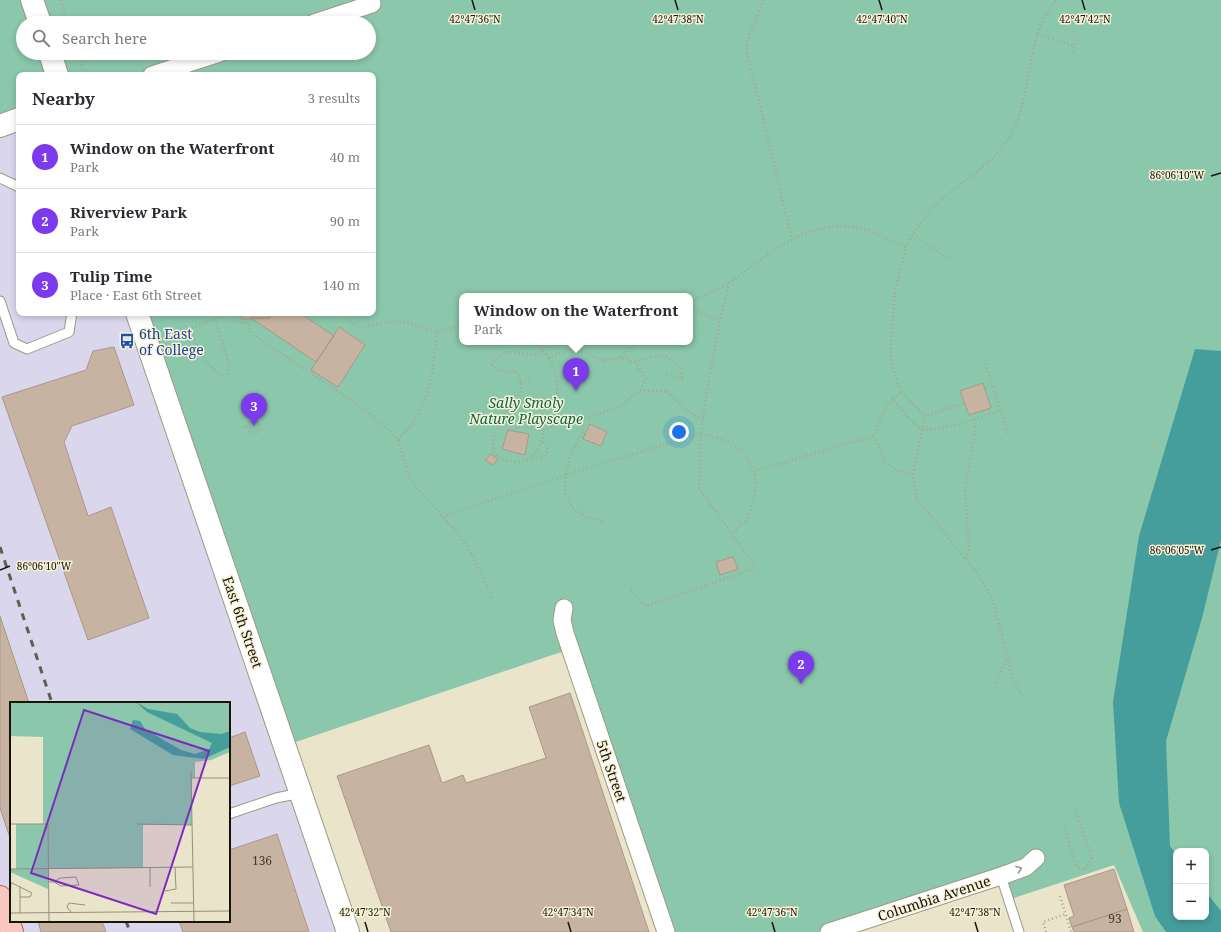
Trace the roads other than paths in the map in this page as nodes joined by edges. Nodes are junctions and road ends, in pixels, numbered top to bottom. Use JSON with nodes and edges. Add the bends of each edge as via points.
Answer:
{"nodes":[{"id":1,"x":32,"y":0,"type":"edge"},
{"id":2,"x":372,"y":2,"type":"edge"},
{"id":3,"x":38,"y":16,"type":"edge"},
{"id":4,"x":333,"y":16,"type":"edge"},
{"id":5,"x":52,"y":60,"type":"edge"},
{"id":6,"x":198,"y":60,"type":"edge"},
{"id":7,"x":56,"y":72,"type":"edge"},
{"id":8,"x":161,"y":72,"type":"edge"},
{"id":9,"x":16,"y":120,"type":"edge"},
{"id":10,"x":0,"y":126,"type":"edge"},
{"id":11,"x":0,"y":178,"type":"edge"},
{"id":12,"x":16,"y":185,"type":"edge"},
{"id":13,"x":0,"y":300,"type":"edge"},
{"id":14,"x":72,"y":316,"type":"edge"},
{"id":15,"x":138,"y":316,"type":"edge"},
{"id":16,"x":564,"y":608,"type":"dead end"},
{"id":17,"x":301,"y":793,"type":"junction"},
{"id":18,"x":230,"y":814,"type":"edge"},
{"id":19,"x":1036,"y":858,"type":"dead end"},
{"id":20,"x":1001,"y":876,"type":"junction"},
{"id":21,"x":0,"y":897,"type":"edge"},
{"id":22,"x":12,"y":932,"type":"edge"},
{"id":23,"x":348,"y":932,"type":"edge"},
{"id":24,"x":666,"y":932,"type":"edge"},
{"id":25,"x":829,"y":932,"type":"edge"},
{"id":26,"x":1019,"y":932,"type":"edge"}],
"edges":[{"from":1,"to":3,"type":"street"},
{"from":2,"to":4,"type":"street"},
{"from":5,"to":7,"type":"street"},
{"from":6,"to":8,"type":"street"},
{"from":9,"to":10,"type":"street"},
{"from":11,"to":12,"type":"lane"},
{"from":13,"to":14,"type":"lane","via":[[14,343],[27,349],[69,332]]},
{"from":15,"to":17,"type":"street","name":"East 6th Street"},
{"from":16,"to":24,"type":"street","name":"5th Street","via":[[562,620],[565,633]]},
{"from":17,"to":18,"type":"lane","via":[[276,798]]},
{"from":17,"to":23,"type":"street","name":"East 6th Street"},
{"from":20,"to":19,"type":"street","name":"Columbia Avenue","one_way":true,"via":[[1026,867]]},
{"from":20,"to":25,"type":"street","name":"Columbia Avenue"},
{"from":20,"to":26,"type":"lane"},
{"from":21,"to":22,"type":"main road"}]}
